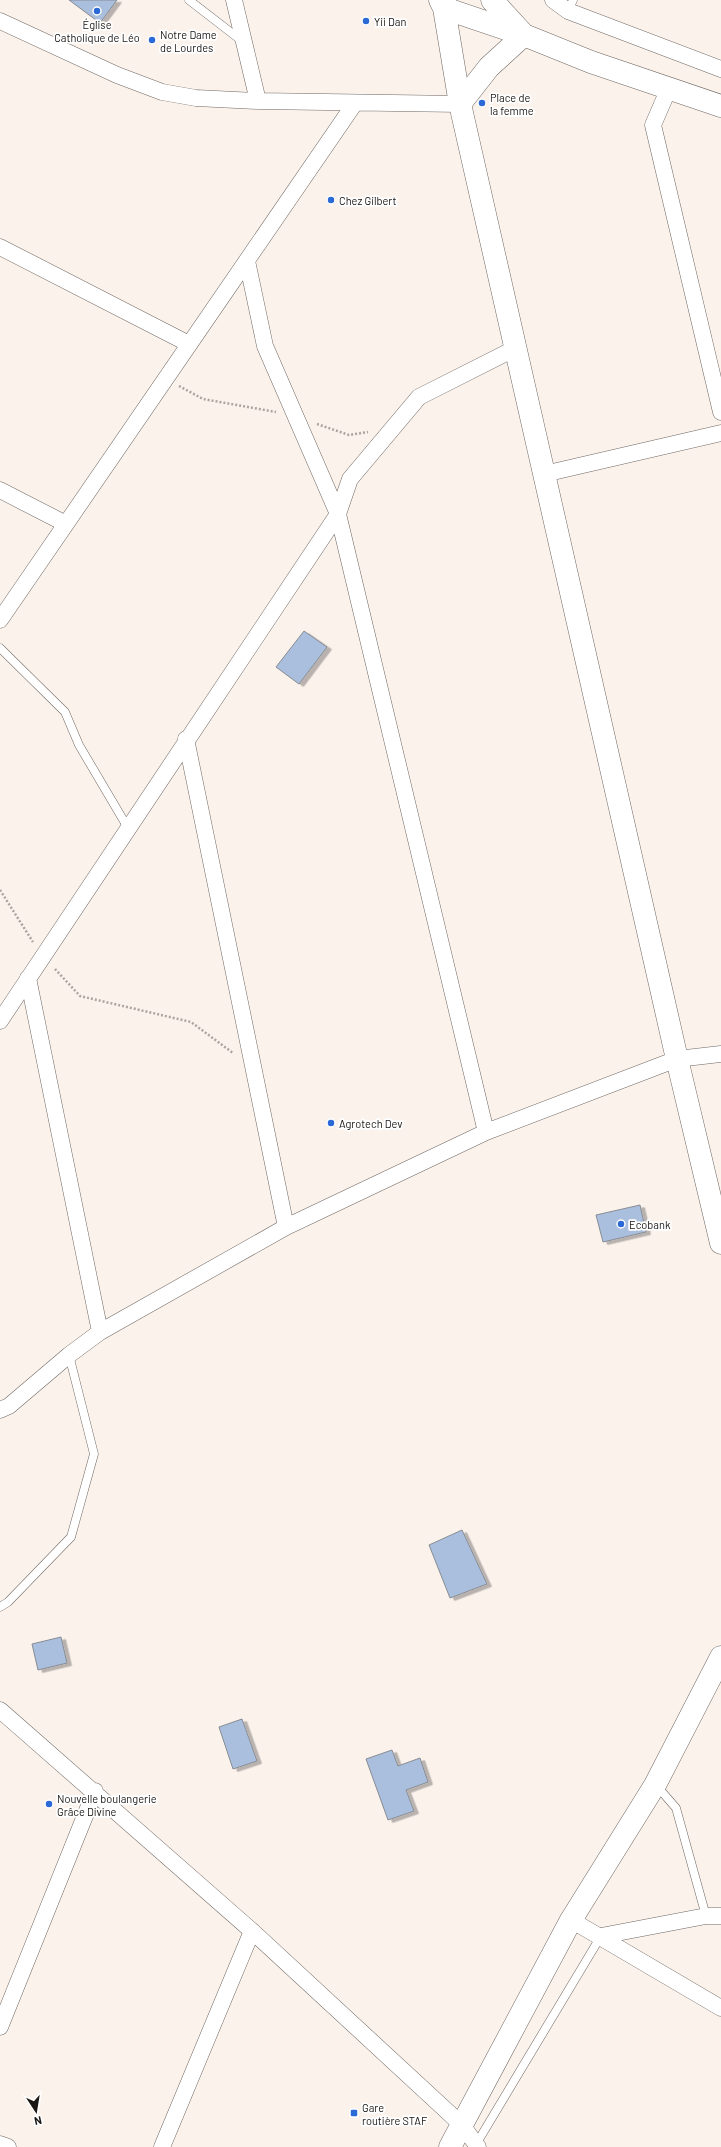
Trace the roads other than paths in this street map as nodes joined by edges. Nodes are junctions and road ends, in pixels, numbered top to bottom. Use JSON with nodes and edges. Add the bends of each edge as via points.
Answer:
{"nodes":[{"id":1,"x":189,"y":0,"type":"edge"},
{"id":2,"x":234,"y":0,"type":"edge"},
{"id":3,"x":492,"y":0,"type":"edge"},
{"id":4,"x":553,"y":0,"type":"edge"},
{"id":5,"x":443,"y":3,"type":"edge"},
{"id":6,"x":571,"y":6,"type":"edge"},
{"id":7,"x":0,"y":21,"type":"edge"},
{"id":8,"x":524,"y":35,"type":"junction"},
{"id":9,"x":244,"y":42,"type":"junction"},
{"id":10,"x":721,"y":69,"type":"edge"},
{"id":11,"x":669,"y":88,"type":"junction"},
{"id":12,"x":258,"y":101,"type":"junction"},
{"id":13,"x":355,"y":102,"type":"junction"},
{"id":14,"x":460,"y":104,"type":"junction"},
{"id":15,"x":721,"y":106,"type":"edge"},
{"id":16,"x":0,"y":247,"type":"edge"},
{"id":17,"x":246,"y":261,"type":"junction"},
{"id":18,"x":189,"y":344,"type":"junction"},
{"id":19,"x":516,"y":348,"type":"junction"},
{"id":20,"x":721,"y":412,"type":"edge"},
{"id":21,"x":721,"y":433,"type":"edge"},
{"id":22,"x":544,"y":474,"type":"junction"},
{"id":23,"x":0,"y":490,"type":"edge"},
{"id":24,"x":338,"y":514,"type":"junction"},
{"id":25,"x":66,"y":524,"type":"junction"},
{"id":26,"x":0,"y":620,"type":"edge"},
{"id":27,"x":0,"y":648,"type":"edge"},
{"id":28,"x":186,"y":739,"type":"junction"},
{"id":29,"x":128,"y":828,"type":"junction"},
{"id":30,"x":28,"y":978,"type":"junction"},
{"id":31,"x":0,"y":1021,"type":"edge"},
{"id":32,"x":721,"y":1054,"type":"edge"},
{"id":33,"x":677,"y":1059,"type":"junction"},
{"id":34,"x":486,"y":1132,"type":"junction"},
{"id":35,"x":286,"y":1227,"type":"junction"},
{"id":36,"x":721,"y":1243,"type":"edge"},
{"id":37,"x":100,"y":1332,"type":"junction"},
{"id":38,"x":69,"y":1355,"type":"junction"},
{"id":39,"x":3,"y":1408,"type":"edge"},
{"id":40,"x":0,"y":1608,"type":"edge"},
{"id":41,"x":721,"y":1657,"type":"edge"},
{"id":42,"x":0,"y":1710,"type":"edge"},
{"id":43,"x":655,"y":1785,"type":"junction"},
{"id":44,"x":95,"y":1791,"type":"junction"},
{"id":45,"x":713,"y":1916,"type":"edge"},
{"id":46,"x":571,"y":1920,"type":"junction"},
{"id":47,"x":252,"y":1931,"type":"junction"},
{"id":48,"x":601,"y":1936,"type":"junction"},
{"id":49,"x":721,"y":2008,"type":"edge"},
{"id":50,"x":0,"y":2026,"type":"edge"},
{"id":51,"x":462,"y":2125,"type":"junction"},
{"id":52,"x":0,"y":2144,"type":"edge"},
{"id":53,"x":8,"y":2147,"type":"edge"},
{"id":54,"x":162,"y":2147,"type":"edge"},
{"id":55,"x":450,"y":2147,"type":"edge"},
{"id":56,"x":476,"y":2147,"type":"edge"}],
"edges":[{"from":1,"to":9,"type":"lane"},
{"from":2,"to":9,"type":"street"},
{"from":3,"to":8,"type":"main road"},
{"from":4,"to":6,"type":"street"},
{"from":5,"to":8,"type":"main road"},
{"from":5,"to":14,"type":"main road"},
{"from":6,"to":10,"type":"street"},
{"from":7,"to":12,"type":"street","via":[[116,75],[162,92],[196,98]]},
{"from":8,"to":11,"type":"main road","via":[[591,62]]},
{"from":8,"to":14,"type":"main road","via":[[489,67]]},
{"from":9,"to":12,"type":"street"},
{"from":11,"to":15,"type":"main road"},
{"from":11,"to":20,"type":"street","via":[[653,125]]},
{"from":12,"to":13,"type":"street"},
{"from":13,"to":14,"type":"street"},
{"from":13,"to":17,"type":"street"},
{"from":14,"to":19,"type":"main road"},
{"from":16,"to":18,"type":"street"},
{"from":17,"to":18,"type":"street"},
{"from":17,"to":24,"type":"street","via":[[265,346]]},
{"from":18,"to":25,"type":"street"},
{"from":19,"to":22,"type":"main road"},
{"from":19,"to":24,"type":"street","via":[[419,397],[350,479]]},
{"from":21,"to":22,"type":"street"},
{"from":22,"to":33,"type":"main road"},
{"from":23,"to":25,"type":"street"},
{"from":24,"to":28,"type":"street"},
{"from":24,"to":34,"type":"street"},
{"from":25,"to":26,"type":"street"},
{"from":27,"to":29,"type":"lane","via":[[65,712],[79,745]]},
{"from":28,"to":29,"type":"street"},
{"from":28,"to":35,"type":"street"},
{"from":29,"to":30,"type":"street"},
{"from":30,"to":31,"type":"street"},
{"from":30,"to":37,"type":"street"},
{"from":32,"to":33,"type":"street"},
{"from":33,"to":34,"type":"street"},
{"from":33,"to":36,"type":"main road"},
{"from":34,"to":35,"type":"street"},
{"from":35,"to":37,"type":"street"},
{"from":37,"to":38,"type":"street"},
{"from":38,"to":39,"type":"street"},
{"from":38,"to":40,"type":"lane","via":[[94,1454],[71,1537]]},
{"from":41,"to":43,"type":"main road"},
{"from":42,"to":44,"type":"street"},
{"from":43,"to":45,"type":"lane","via":[[676,1808]]},
{"from":43,"to":46,"type":"main road"},
{"from":44,"to":47,"type":"street"},
{"from":44,"to":50,"type":"street"},
{"from":45,"to":48,"type":"street"},
{"from":46,"to":48,"type":"street"},
{"from":46,"to":51,"type":"main road"},
{"from":47,"to":51,"type":"street"},
{"from":47,"to":54,"type":"street"},
{"from":48,"to":49,"type":"street"},
{"from":48,"to":56,"type":"lane"},
{"from":51,"to":55,"type":"main road"},
{"from":51,"to":56,"type":"street"},
{"from":52,"to":53,"type":"street"}]}
